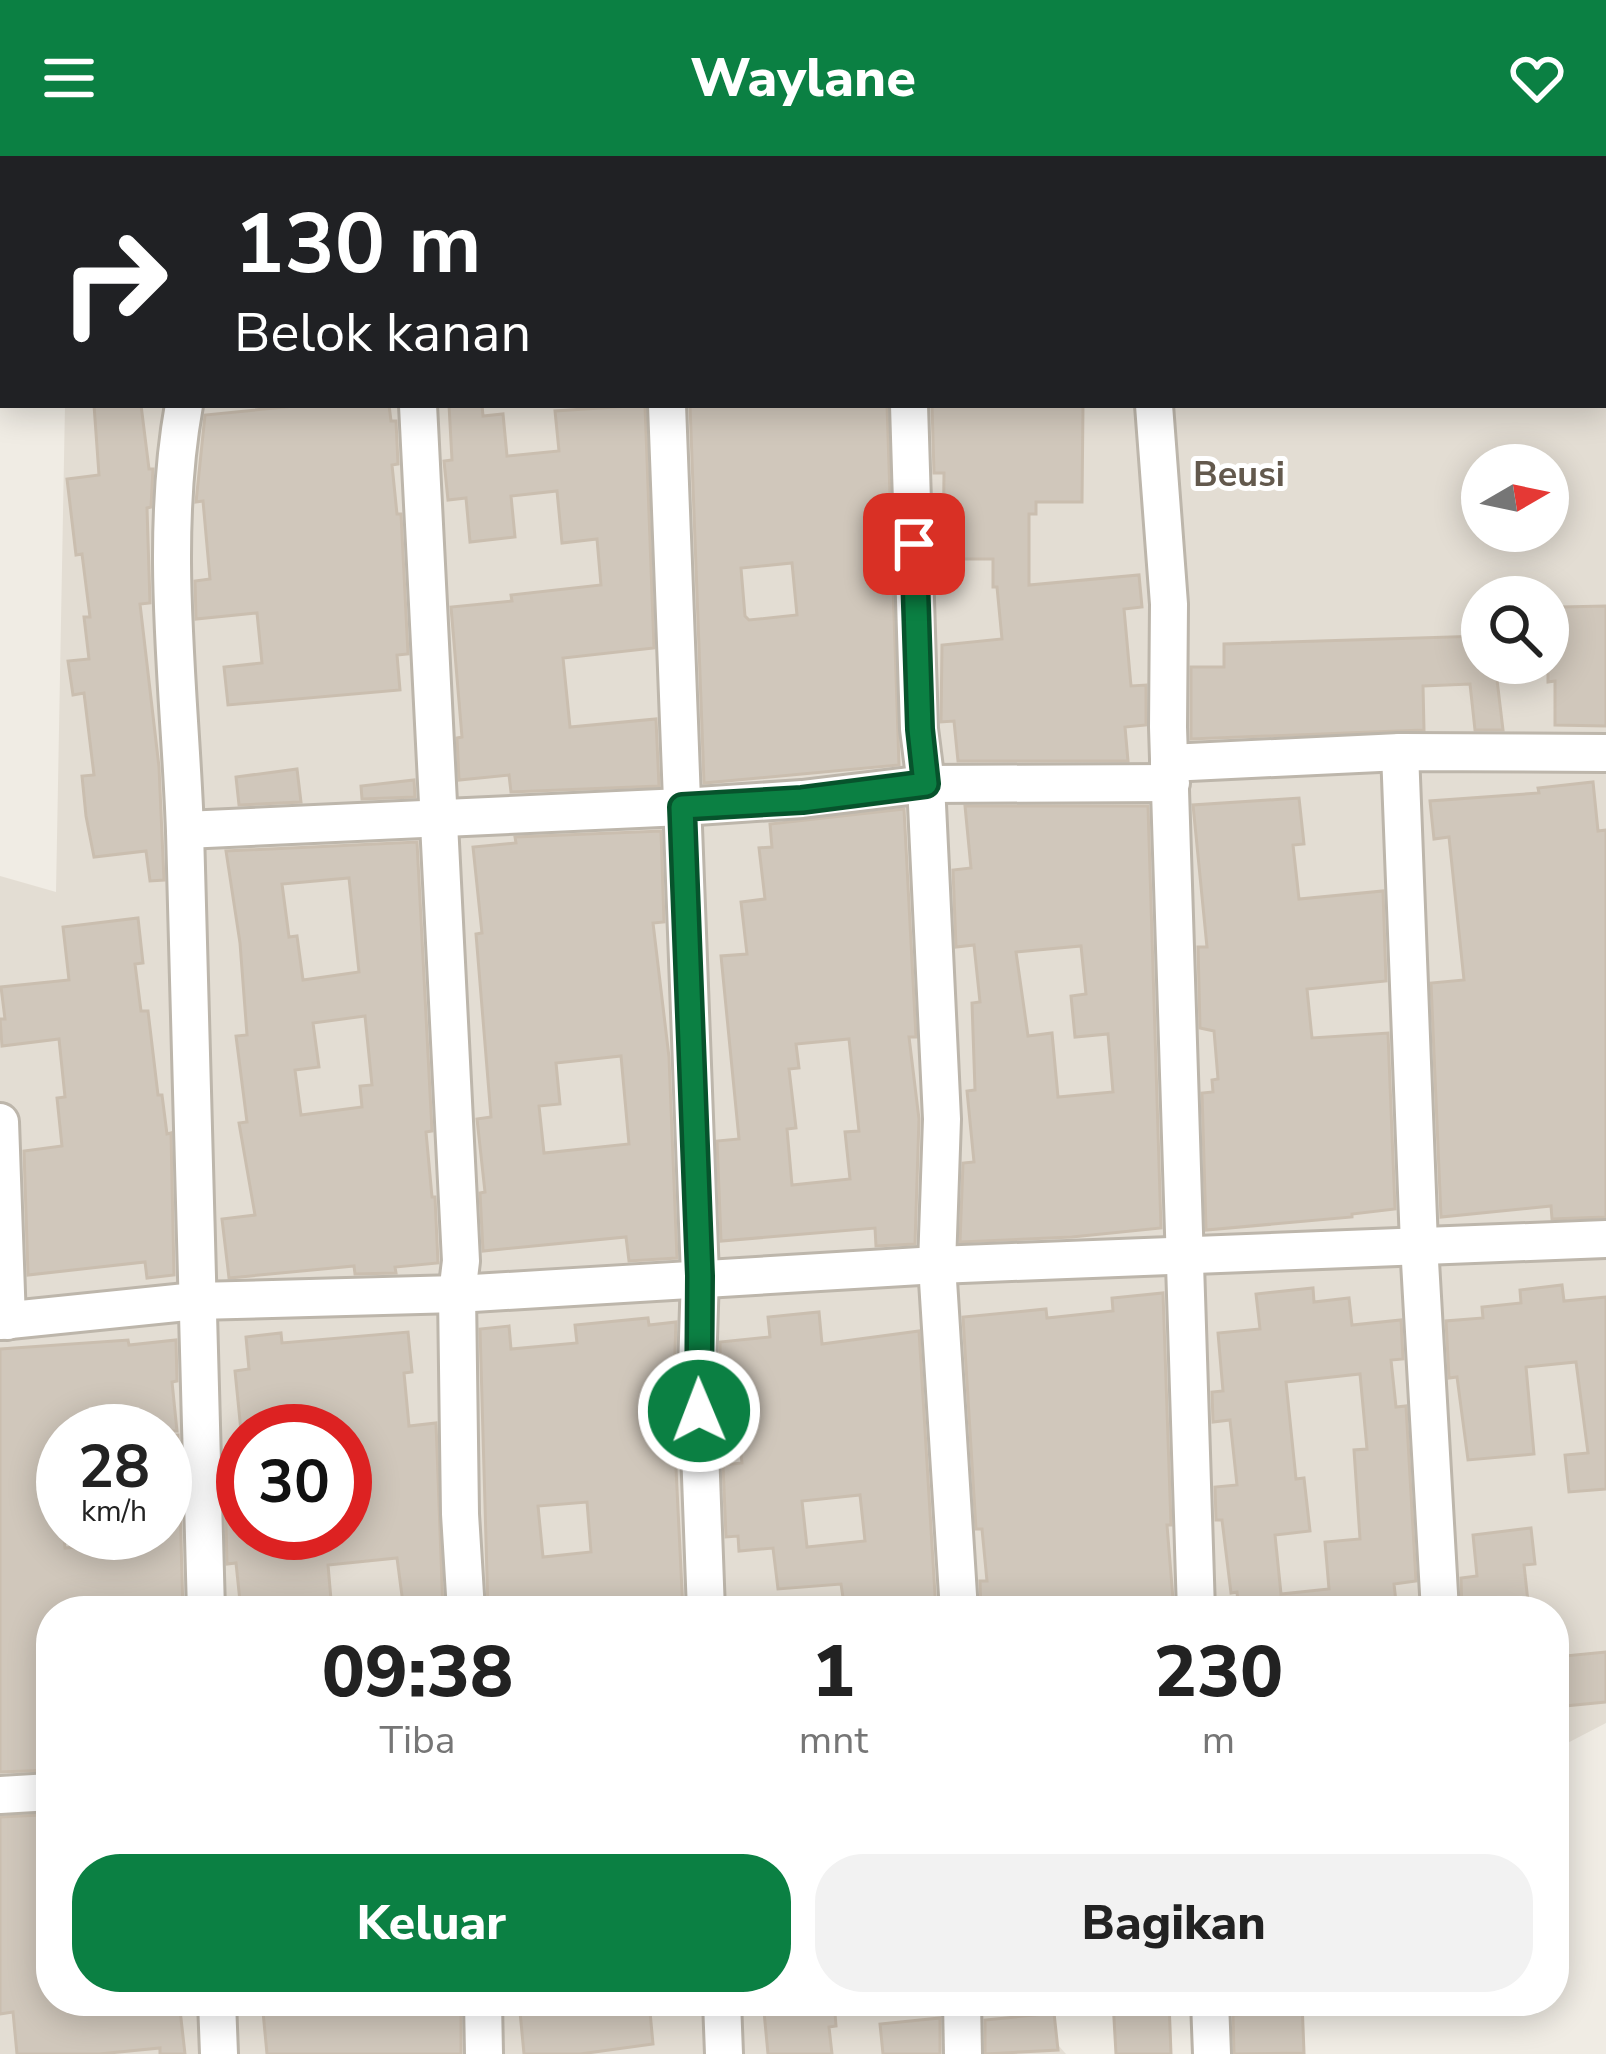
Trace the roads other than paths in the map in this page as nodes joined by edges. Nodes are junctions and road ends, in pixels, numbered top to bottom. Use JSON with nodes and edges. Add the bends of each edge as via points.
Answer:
{"nodes":[{"id":1,"x":183,"y":408,"type":"edge"},
{"id":2,"x":418,"y":408,"type":"edge"},
{"id":3,"x":667,"y":408,"type":"edge"},
{"id":4,"x":909,"y":408,"type":"edge"},
{"id":5,"x":1154,"y":408,"type":"edge"},
{"id":6,"x":1400,"y":752,"type":"junction"},
{"id":7,"x":1606,"y":752,"type":"edge"},
{"id":8,"x":1170,"y":773,"type":"junction"},
{"id":9,"x":926,"y":784,"type":"junction"},
{"id":10,"x":682,"y":807,"type":"junction"},
{"id":11,"x":437,"y":821,"type":"junction"},
{"id":12,"x":185,"y":830,"type":"junction"},
{"id":13,"x":0,"y":1122,"type":"edge"},
{"id":14,"x":1606,"y":1239,"type":"edge"},
{"id":15,"x":1418,"y":1244,"type":"junction"},
{"id":16,"x":1184,"y":1254,"type":"junction"},
{"id":17,"x":937,"y":1265,"type":"junction"},
{"id":18,"x":700,"y":1276,"type":"junction"},
{"id":19,"x":457,"y":1294,"type":"junction"},
{"id":20,"x":196,"y":1301,"type":"junction"},
{"id":21,"x":4,"y":1321,"type":"edge"},
{"id":22,"x":206,"y":1596,"type":"edge"},
{"id":23,"x":465,"y":1596,"type":"edge"},
{"id":24,"x":705,"y":1596,"type":"edge"},
{"id":25,"x":958,"y":1596,"type":"edge"},
{"id":26,"x":1195,"y":1596,"type":"edge"},
{"id":27,"x":1439,"y":1596,"type":"edge"},
{"id":28,"x":36,"y":1793,"type":"edge"},
{"id":29,"x":0,"y":1795,"type":"edge"},
{"id":30,"x":218,"y":2016,"type":"edge"},
{"id":31,"x":483,"y":2016,"type":"edge"},
{"id":32,"x":723,"y":2016,"type":"edge"},
{"id":33,"x":962,"y":2016,"type":"edge"},
{"id":34,"x":1211,"y":2016,"type":"edge"},
{"id":35,"x":219,"y":2054,"type":"edge"},
{"id":36,"x":484,"y":2054,"type":"edge"},
{"id":37,"x":724,"y":2054,"type":"edge"},
{"id":38,"x":963,"y":2054,"type":"edge"},
{"id":39,"x":1212,"y":2054,"type":"edge"}],
"edges":[{"from":1,"to":12,"type":"street","via":[[174,579]]},
{"from":2,"to":11,"type":"street"},
{"from":3,"to":10,"type":"street"},
{"from":4,"to":9,"type":"street"},
{"from":5,"to":8,"type":"street","via":[[1169,604]]},
{"from":6,"to":7,"type":"street"},
{"from":6,"to":8,"type":"street"},
{"from":6,"to":15,"type":"street"},
{"from":8,"to":9,"type":"street"},
{"from":8,"to":16,"type":"street"},
{"from":9,"to":10,"type":"street"},
{"from":9,"to":17,"type":"street","via":[[942,1119]]},
{"from":10,"to":11,"type":"street"},
{"from":10,"to":18,"type":"street"},
{"from":11,"to":12,"type":"street"},
{"from":11,"to":19,"type":"street"},
{"from":12,"to":20,"type":"street"},
{"from":13,"to":21,"type":"street"},
{"from":14,"to":15,"type":"street"},
{"from":15,"to":16,"type":"street"},
{"from":15,"to":27,"type":"street"},
{"from":16,"to":17,"type":"street"},
{"from":16,"to":26,"type":"street"},
{"from":17,"to":18,"type":"street"},
{"from":17,"to":25,"type":"street"},
{"from":18,"to":19,"type":"street"},
{"from":18,"to":24,"type":"street"},
{"from":19,"to":20,"type":"street"},
{"from":19,"to":23,"type":"street"},
{"from":20,"to":21,"type":"street"},
{"from":20,"to":22,"type":"street"},
{"from":28,"to":29,"type":"street"},
{"from":30,"to":35,"type":"street"},
{"from":31,"to":36,"type":"street"},
{"from":32,"to":37,"type":"street"},
{"from":33,"to":38,"type":"street"},
{"from":34,"to":39,"type":"street"}]}
